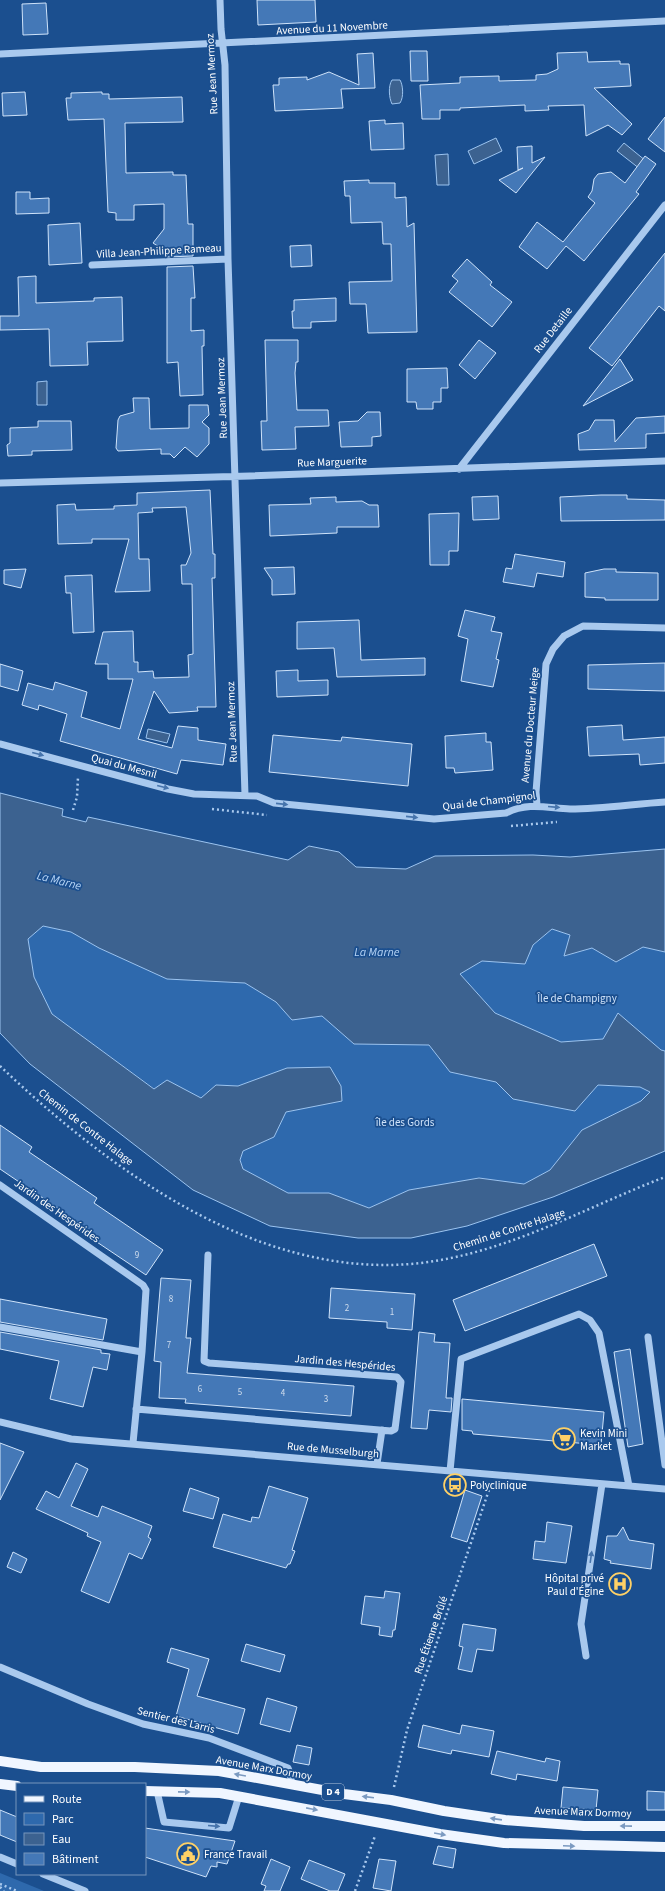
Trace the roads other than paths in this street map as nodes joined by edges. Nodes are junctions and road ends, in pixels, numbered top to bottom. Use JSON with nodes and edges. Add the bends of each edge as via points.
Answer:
{"nodes":[{"id":1,"x":220,"y":0,"type":"edge"},
{"id":2,"x":665,"y":21,"type":"edge"},
{"id":3,"x":223,"y":44,"type":"junction"},
{"id":4,"x":0,"y":54,"type":"edge"},
{"id":5,"x":665,"y":205,"type":"edge"},
{"id":6,"x":228,"y":259,"type":"junction"},
{"id":7,"x":92,"y":265,"type":"dead end"},
{"id":8,"x":665,"y":461,"type":"edge"},
{"id":9,"x":459,"y":469,"type":"junction"},
{"id":10,"x":235,"y":477,"type":"junction"},
{"id":11,"x":0,"y":483,"type":"edge"},
{"id":12,"x":665,"y":628,"type":"edge"},
{"id":13,"x":0,"y":744,"type":"edge"},
{"id":14,"x":245,"y":795,"type":"junction"},
{"id":15,"x":665,"y":802,"type":"edge"},
{"id":16,"x":537,"y":806,"type":"junction"},
{"id":17,"x":0,"y":1186,"type":"edge"},
{"id":18,"x":208,"y":1255,"type":"dead end"},
{"id":19,"x":0,"y":1327,"type":"edge"},
{"id":20,"x":648,"y":1337,"type":"dead end"},
{"id":21,"x":142,"y":1352,"type":"junction"},
{"id":22,"x":136,"y":1409,"type":"junction"},
{"id":23,"x":0,"y":1422,"type":"edge"},
{"id":24,"x":382,"y":1430,"type":"junction"},
{"id":25,"x":133,"y":1443,"type":"junction"},
{"id":26,"x":377,"y":1464,"type":"junction"},
{"id":27,"x":665,"y":1465,"type":"edge"},
{"id":28,"x":450,"y":1471,"type":"junction"},
{"id":29,"x":602,"y":1484,"type":"junction"},
{"id":30,"x":630,"y":1486,"type":"junction"},
{"id":31,"x":665,"y":1490,"type":"edge"},
{"id":32,"x":586,"y":1656,"type":"dead end"},
{"id":33,"x":0,"y":1667,"type":"edge"},
{"id":34,"x":0,"y":1761,"type":"edge"},
{"id":35,"x":0,"y":1784,"type":"edge"},
{"id":36,"x":292,"y":1785,"type":"junction"},
{"id":37,"x":16,"y":1786,"type":"edge"},
{"id":38,"x":146,"y":1791,"type":"edge"},
{"id":39,"x":157,"y":1791,"type":"junction"},
{"id":40,"x":239,"y":1796,"type":"junction"},
{"id":41,"x":665,"y":1826,"type":"edge"},
{"id":42,"x":665,"y":1847,"type":"edge"},
{"id":43,"x":0,"y":1857,"type":"edge"},
{"id":44,"x":16,"y":1864,"type":"edge"},
{"id":45,"x":45,"y":1875,"type":"edge"},
{"id":46,"x":85,"y":1891,"type":"edge"}],
"edges":[{"from":1,"to":3,"type":"street","name":"Rue Jean Mermoz"},
{"from":2,"to":3,"type":"street","name":"Avenue du 11 Novembre"},
{"from":3,"to":4,"type":"street","name":"Avenue du 11 Novembre"},
{"from":3,"to":6,"type":"street","name":"Rue Jean Mermoz"},
{"from":5,"to":9,"type":"street","name":"Rue Detaille"},
{"from":6,"to":7,"type":"street","name":"Villa Jean-Philippe Rameau"},
{"from":6,"to":10,"type":"street","name":"Rue Jean Mermoz"},
{"from":8,"to":9,"type":"street","name":"Rue Marguerite"},
{"from":9,"to":10,"type":"street","name":"Rue Marguerite"},
{"from":10,"to":11,"type":"street","name":"Rue Marguerite"},
{"from":10,"to":14,"type":"street","name":"Rue Jean Mermoz"},
{"from":12,"to":16,"type":"street","name":"Avenue du Docteur Meige","via":[[583,626],[564,636],[553,649],[546,664]]},
{"from":13,"to":14,"type":"street","name":"Quai du Mesnil","one_way":true,"via":[[194,794]]},
{"from":14,"to":16,"type":"street","name":"Quai de Champignol","one_way":true,"via":[[257,796],[274,803],[434,819],[506,813],[517,808]]},
{"from":16,"to":15,"type":"street","name":"Quai de Champignol","one_way":true,"via":[[570,809]]},
{"from":17,"to":21,"type":"street","name":"Jardin des Hespérides","via":[[143,1285],[147,1295]]},
{"from":18,"to":24,"type":"street","name":"Jardin des Hespérides","via":[[204,1361],[397,1377],[401,1382],[396,1424],[391,1431]]},
{"from":19,"to":21,"type":"street"},
{"from":20,"to":27,"type":"street"},
{"from":21,"to":22,"type":"street","name":"Jardin des Hespérides"},
{"from":22,"to":24,"type":"street"},
{"from":22,"to":25,"type":"street","name":"Jardin des Hespérides"},
{"from":23,"to":25,"type":"street","name":"Rue de Musselburgh","via":[[71,1439]]},
{"from":24,"to":26,"type":"street"},
{"from":25,"to":26,"type":"street","name":"Rue de Musselburgh"},
{"from":26,"to":28,"type":"street","name":"Rue de Musselburgh"},
{"from":28,"to":29,"type":"street","name":"Rue de Musselburgh"},
{"from":28,"to":30,"type":"street","via":[[461,1359],[579,1314],[590,1320],[600,1333]]},
{"from":29,"to":30,"type":"street","name":"Rue de Musselburgh"},
{"from":32,"to":29,"type":"street","one_way":true,"via":[[581,1624]]},
{"from":30,"to":31,"type":"street","name":"Rue de Musselburgh"},
{"from":33,"to":36,"type":"street","name":"Sentier des Larris","via":[[143,1724],[209,1738],[272,1761],[288,1768]]},
{"from":36,"to":34,"type":"main road","name":"Avenue Marx Dormoy","number":"D 4","one_way":true,"via":[[219,1771],[41,1767]]},
{"from":35,"to":37,"type":"main road"},
{"from":41,"to":36,"type":"main road","name":"Avenue Marx Dormoy","number":"D 4","one_way":true,"via":[[584,1826],[505,1820]]},
{"from":38,"to":39,"type":"main road","number":"D 4"},
{"from":39,"to":40,"type":"main road","number":"D 4","one_way":true},
{"from":39,"to":40,"type":"street","one_way":true,"via":[[164,1822],[229,1828]]},
{"from":40,"to":42,"type":"main road","number":"D 4","one_way":true,"via":[[440,1834],[504,1843]]},
{"from":43,"to":44,"type":"street"},
{"from":45,"to":46,"type":"street"}]}
